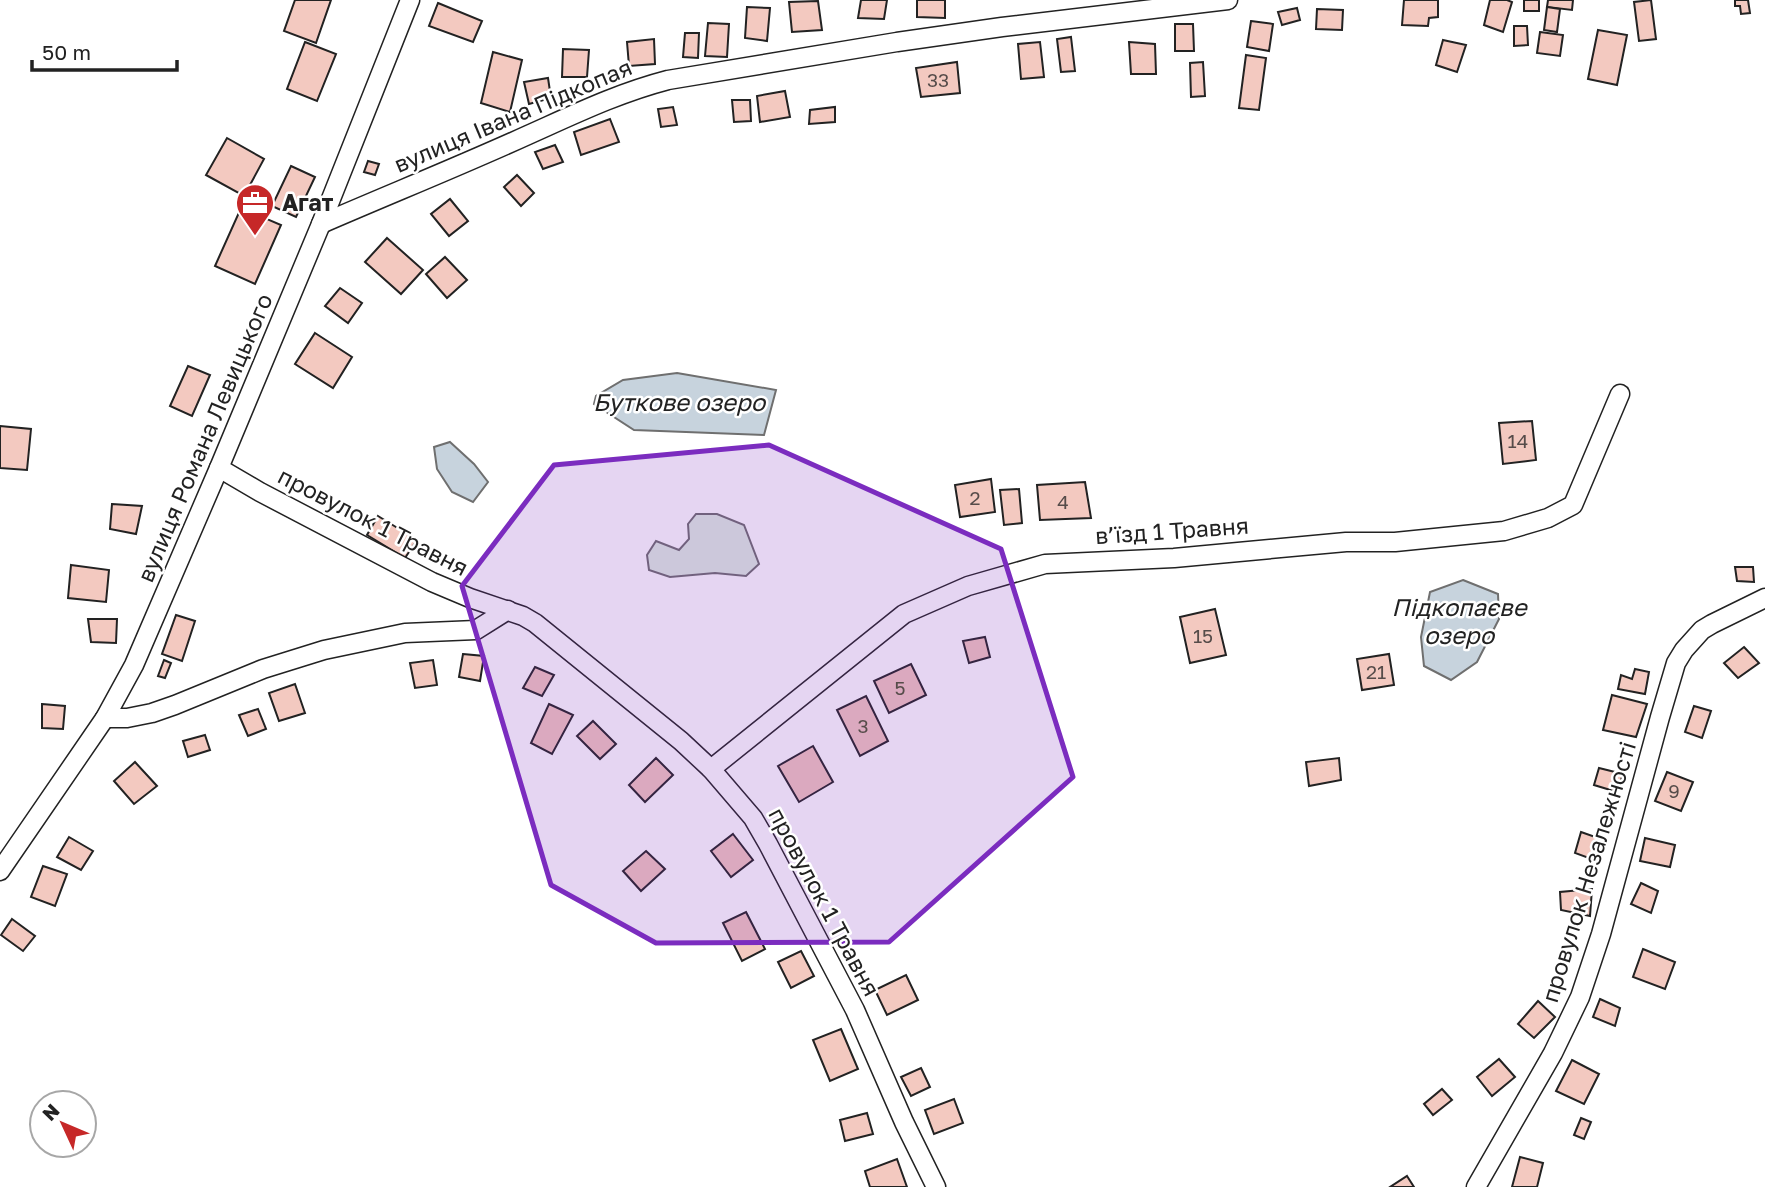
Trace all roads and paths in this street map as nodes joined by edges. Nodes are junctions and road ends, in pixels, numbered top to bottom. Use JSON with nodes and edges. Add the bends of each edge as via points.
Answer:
{"nodes":[{"id":1,"x":411,"y":0,"type":"edge"},
{"id":2,"x":1228,"y":0,"type":"edge"},
{"id":3,"x":321,"y":224,"type":"junction"},
{"id":4,"x":1620,"y":394,"type":"dead end"},
{"id":5,"x":219,"y":468,"type":"junction"},
{"id":6,"x":1765,"y":598,"type":"edge"},
{"id":7,"x":508,"y":610,"type":"junction"},
{"id":8,"x":105,"y":718,"type":"junction"},
{"id":9,"x":711,"y":769,"type":"junction"},
{"id":10,"x":0,"y":871,"type":"edge"},
{"id":11,"x":936,"y":1187,"type":"edge"},
{"id":12,"x":1476,"y":1187,"type":"edge"}],
"edges":[{"from":1,"to":3,"type":"street","name":"вулиця Романа Левицького"},
{"from":2,"to":3,"type":"street","name":"вулиця Івана Підкопая","via":[[897,42],[660,82],[595,105]]},
{"from":3,"to":5,"type":"street","name":"вулиця Романа Левицького"},
{"from":4,"to":9,"type":"street","name":"в’їзд 1 Травня","via":[[1573,505],[1548,518],[1504,531],[1395,542],[1045,564],[968,586],[904,614]]},
{"from":5,"to":7,"type":"street","name":"провулок 1 Травня","via":[[432,583]]},
{"from":5,"to":8,"type":"street","name":"вулиця Романа Левицького","via":[[134,665]]},
{"from":6,"to":12,"type":"street","name":"провулок Незалежності","via":[[1702,631],[1676,663],[1580,997]]},
{"from":7,"to":8,"type":"street","via":[[476,630],[405,634],[324,650],[152,713]]},
{"from":7,"to":9,"type":"street","name":"провулок 1 Травня","via":[[535,623]]},
{"from":8,"to":10,"type":"street","name":"вулиця Романа Левицького"},
{"from":9,"to":11,"type":"street","name":"провулок 1 Травня","via":[[746,809],[768,844],[855,1010]]}]}
